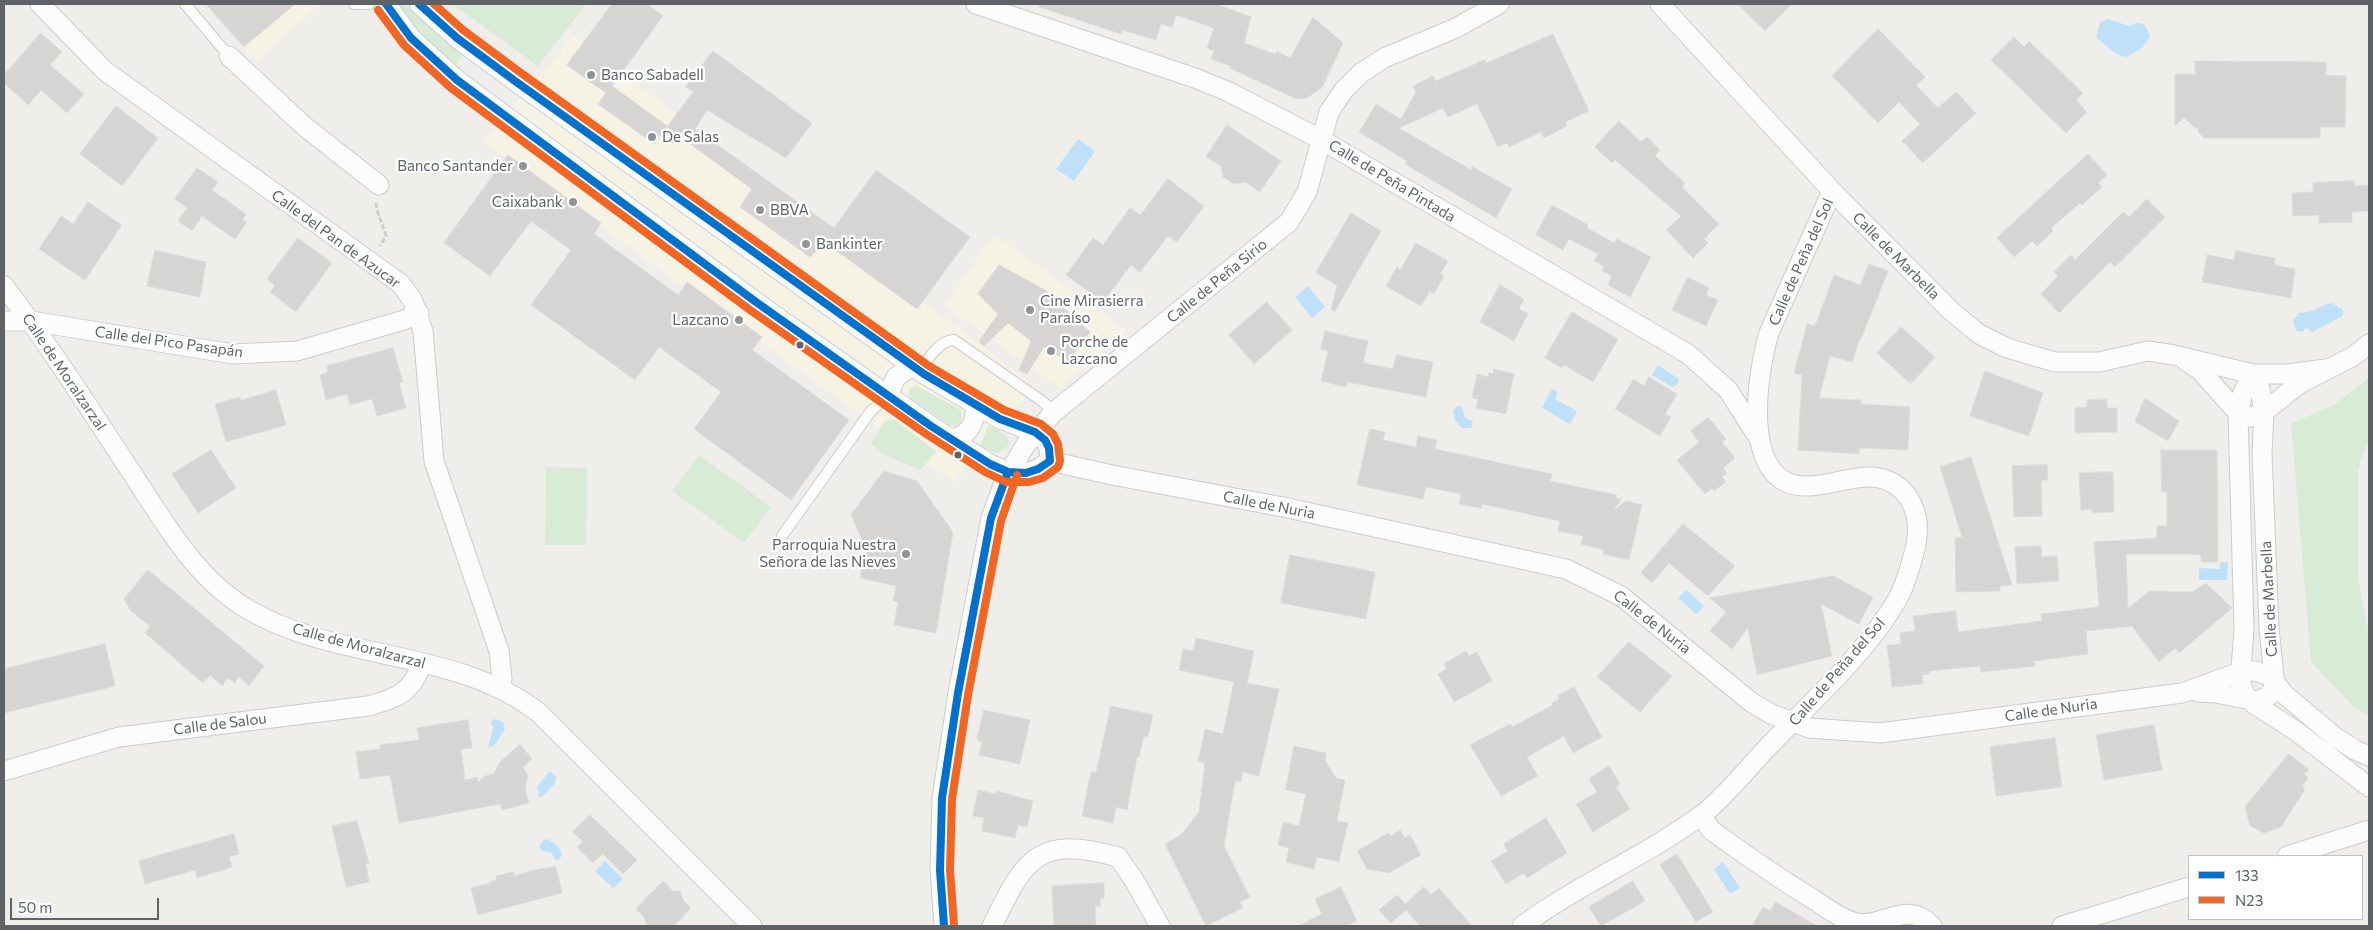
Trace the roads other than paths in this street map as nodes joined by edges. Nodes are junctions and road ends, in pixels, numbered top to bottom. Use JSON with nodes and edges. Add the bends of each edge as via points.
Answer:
{"nodes":[{"id":1,"x":40,"y":4,"type":"edge"},
{"id":2,"x":185,"y":4,"type":"edge"},
{"id":3,"x":354,"y":4,"type":"edge"},
{"id":4,"x":369,"y":4,"type":"edge"},
{"id":5,"x":386,"y":4,"type":"edge"},
{"id":6,"x":420,"y":4,"type":"edge"},
{"id":7,"x":976,"y":4,"type":"edge"},
{"id":8,"x":1499,"y":4,"type":"edge"},
{"id":9,"x":1660,"y":4,"type":"edge"},
{"id":10,"x":229,"y":56,"type":"joint"},
{"id":11,"x":510,"y":77,"type":"junction"},
{"id":12,"x":540,"y":100,"type":"junction"},
{"id":13,"x":491,"y":103,"type":"junction"},
{"id":14,"x":525,"y":128,"type":"junction"},
{"id":15,"x":1320,"y":139,"type":"junction"},
{"id":16,"x":380,"y":185,"type":"road end"},
{"id":17,"x":1832,"y":191,"type":"junction"},
{"id":18,"x":4,"y":286,"type":"edge"},
{"id":19,"x":419,"y":313,"type":"junction"},
{"id":20,"x":4,"y":321,"type":"edge"},
{"id":21,"x":31,"y":321,"type":"junction"},
{"id":22,"x":2369,"y":344,"type":"edge"},
{"id":23,"x":2174,"y":354,"type":"junction"},
{"id":24,"x":2326,"y":369,"type":"junction"},
{"id":25,"x":918,"y":370,"type":"junction"},
{"id":26,"x":2253,"y":374,"type":"junction"},
{"id":27,"x":888,"y":396,"type":"junction"},
{"id":28,"x":975,"y":406,"type":"junction"},
{"id":29,"x":1054,"y":412,"type":"junction"},
{"id":30,"x":2264,"y":412,"type":"junction"},
{"id":31,"x":2238,"y":413,"type":"junction"},
{"id":32,"x":1035,"y":432,"type":"junction"},
{"id":33,"x":1759,"y":438,"type":"junction"},
{"id":34,"x":951,"y":439,"type":"junction"},
{"id":35,"x":1050,"y":461,"type":"junction"},
{"id":36,"x":1008,"y":472,"type":"junction"},
{"id":37,"x":782,"y":536,"type":"dead end"},
{"id":38,"x":422,"y":663,"type":"junction"},
{"id":39,"x":2240,"y":672,"type":"junction"},
{"id":40,"x":2275,"y":681,"type":"junction"},
{"id":41,"x":501,"y":688,"type":"junction"},
{"id":42,"x":2182,"y":692,"type":"junction"},
{"id":43,"x":2250,"y":700,"type":"junction"},
{"id":44,"x":1793,"y":724,"type":"junction"},
{"id":45,"x":2369,"y":756,"type":"edge"},
{"id":46,"x":4,"y":771,"type":"edge"},
{"id":47,"x":2369,"y":787,"type":"edge"},
{"id":48,"x":1704,"y":813,"type":"junction"},
{"id":49,"x":2369,"y":830,"type":"edge"},
{"id":50,"x":2290,"y":855,"type":"edge"},
{"id":51,"x":2188,"y":887,"type":"edge"},
{"id":52,"x":752,"y":926,"type":"edge"},
{"id":53,"x":944,"y":926,"type":"edge"},
{"id":54,"x":992,"y":926,"type":"edge"},
{"id":55,"x":1160,"y":926,"type":"edge"},
{"id":56,"x":1522,"y":926,"type":"edge"},
{"id":57,"x":1932,"y":926,"type":"edge"},
{"id":58,"x":2062,"y":926,"type":"edge"}],
"edges":[{"from":1,"to":19,"type":"street","name":"Calle del Pan de Azucar","via":[[105,71],[401,284]]},
{"from":2,"to":10,"type":"lane"},
{"from":3,"to":4,"type":"lane"},
{"from":5,"to":13,"type":"street","via":[[426,54]]},
{"from":6,"to":11,"type":"street","via":[[457,38]]},
{"from":7,"to":15,"type":"street","name":"Calle de Peña Pintada","via":[[1195,78]]},
{"from":8,"to":15,"type":"street","name":"Calle de Peña Sirio","via":[[1456,28],[1384,58],[1361,73],[1329,112]]},
{"from":9,"to":17,"type":"street","name":"Calle de Marbella"},
{"from":10,"to":16,"type":"street","via":[[304,126]]},
{"from":11,"to":12,"type":"street"},
{"from":11,"to":13,"type":"street","via":[[499,97]]},
{"from":12,"to":14,"type":"street","via":[[529,113]]},
{"from":12,"to":25,"type":"street"},
{"from":13,"to":14,"type":"street"},
{"from":14,"to":27,"type":"street","via":[[756,302]]},
{"from":15,"to":29,"type":"street","name":"Calle de Peña Sirio","via":[[1307,192],[1289,222]]},
{"from":15,"to":33,"type":"street","name":"Calle de Peña Pintada","via":[[1688,354],[1728,390]]},
{"from":17,"to":23,"type":"street","name":"Calle de Marbella","via":[[1951,311],[1979,334],[2007,348],[2056,362],[2078,363],[2100,362],[2148,351]]},
{"from":17,"to":33,"type":"street","name":"Calle de Peña del Sol","via":[[1769,333],[1758,386]]},
{"from":18,"to":21,"type":"street","name":"Calle de Moralzarzal"},
{"from":19,"to":21,"type":"street","name":"Calle del Pico Pasapán","via":[[297,351],[233,354]]},
{"from":19,"to":41,"type":"street","name":"Calle del Pan de Azucar","via":[[434,462],[499,651]]},
{"from":20,"to":21,"type":"street","name":"Calle del Pico Pasapán"},
{"from":21,"to":38,"type":"street","name":"Calle de Moralzarzal","via":[[176,540],[223,592],[248,610],[304,635]]},
{"from":22,"to":24,"type":"street","via":[[2352,358]]},
{"from":23,"to":26,"type":"street","name":"Calle de Marbella"},
{"from":23,"to":31,"type":"street","name":"Calle de Marbella","via":[[2200,370]]},
{"from":24,"to":26,"type":"street","name":"Calle de Marbella"},
{"from":24,"to":30,"type":"street","via":[[2285,394]]},
{"from":25,"to":27,"type":"street","via":[[896,377]]},
{"from":25,"to":28,"type":"street"},
{"from":25,"to":29,"type":"lane","via":[[943,343],[954,340]]},
{"from":26,"to":30,"type":"street","name":"Calle de Marbella","via":[[2260,389]]},
{"from":26,"to":31,"type":"street","name":"Calle de Marbella","via":[[2243,392]]},
{"from":27,"to":34,"type":"street"},
{"from":27,"to":37,"type":"lane","via":[[871,412]]},
{"from":28,"to":32,"type":"street","via":[[1009,424]]},
{"from":28,"to":34,"type":"street","via":[[976,416],[966,432]]},
{"from":29,"to":32,"type":"street","name":"Calle de Peña Sirio"},
{"from":30,"to":31,"type":"street","via":[[2250,417]]},
{"from":30,"to":40,"type":"street","name":"Calle de Marbella","via":[[2262,453],[2268,609]]},
{"from":31,"to":39,"type":"street","name":"Calle de Marbella","via":[[2244,629]]},
{"from":32,"to":35,"type":"street","via":[[1050,448]]},
{"from":32,"to":36,"type":"street","name":"Calle de Peña Sirio"},
{"from":33,"to":44,"type":"street","name":"Calle de Peña del Sol","via":[[1770,468],[1780,479],[1807,486],[1868,476],[1884,479],[1903,491],[1917,516],[1916,546],[1898,597],[1851,660]]},
{"from":34,"to":36,"type":"street"},
{"from":35,"to":36,"type":"street","via":[[1026,473]]},
{"from":35,"to":44,"type":"street","name":"Calle de Nuria","via":[[1284,507],[1566,569],[1621,596],[1751,702]]},
{"from":36,"to":53,"type":"street","name":"Calle de Peña Sirio","via":[[991,518],[942,798],[940,870]]},
{"from":38,"to":41,"type":"street","name":"Calle de Moralzarzal"},
{"from":38,"to":46,"type":"street","name":"Calle de Salou","via":[[414,682],[384,702],[119,737]]},
{"from":39,"to":40,"type":"street","name":"Calle de Nuria","via":[[2255,671]]},
{"from":39,"to":42,"type":"street","name":"Calle de Nuria"},
{"from":39,"to":43,"type":"street","via":[[2242,689]]},
{"from":40,"to":43,"type":"street","via":[[2269,696]]},
{"from":40,"to":45,"type":"street","name":"Calle de Nuria","via":[[2284,694],[2313,720],[2355,750]]},
{"from":41,"to":52,"type":"street","name":"Calle de Moralzarzal","via":[[539,713]]},
{"from":42,"to":43,"type":"street","via":[[2216,692]]},
{"from":42,"to":44,"type":"street","name":"Calle de Nuria","via":[[1880,733],[1830,731]]},
{"from":43,"to":47,"type":"street","via":[[2361,778]]},
{"from":44,"to":48,"type":"street","name":"Calle de Peña del Sol"},
{"from":48,"to":56,"type":"street","name":"Calle de Peña del Sol"},
{"from":48,"to":57,"type":"street","via":[[1704,820],[1711,830],[1777,877],[1839,915],[1857,923],[1906,914],[1919,916]]},
{"from":49,"to":50,"type":"street"},
{"from":51,"to":58,"type":"street"},
{"from":54,"to":55,"type":"street","via":[[1023,870],[1045,853],[1076,847],[1118,857]]}]}
